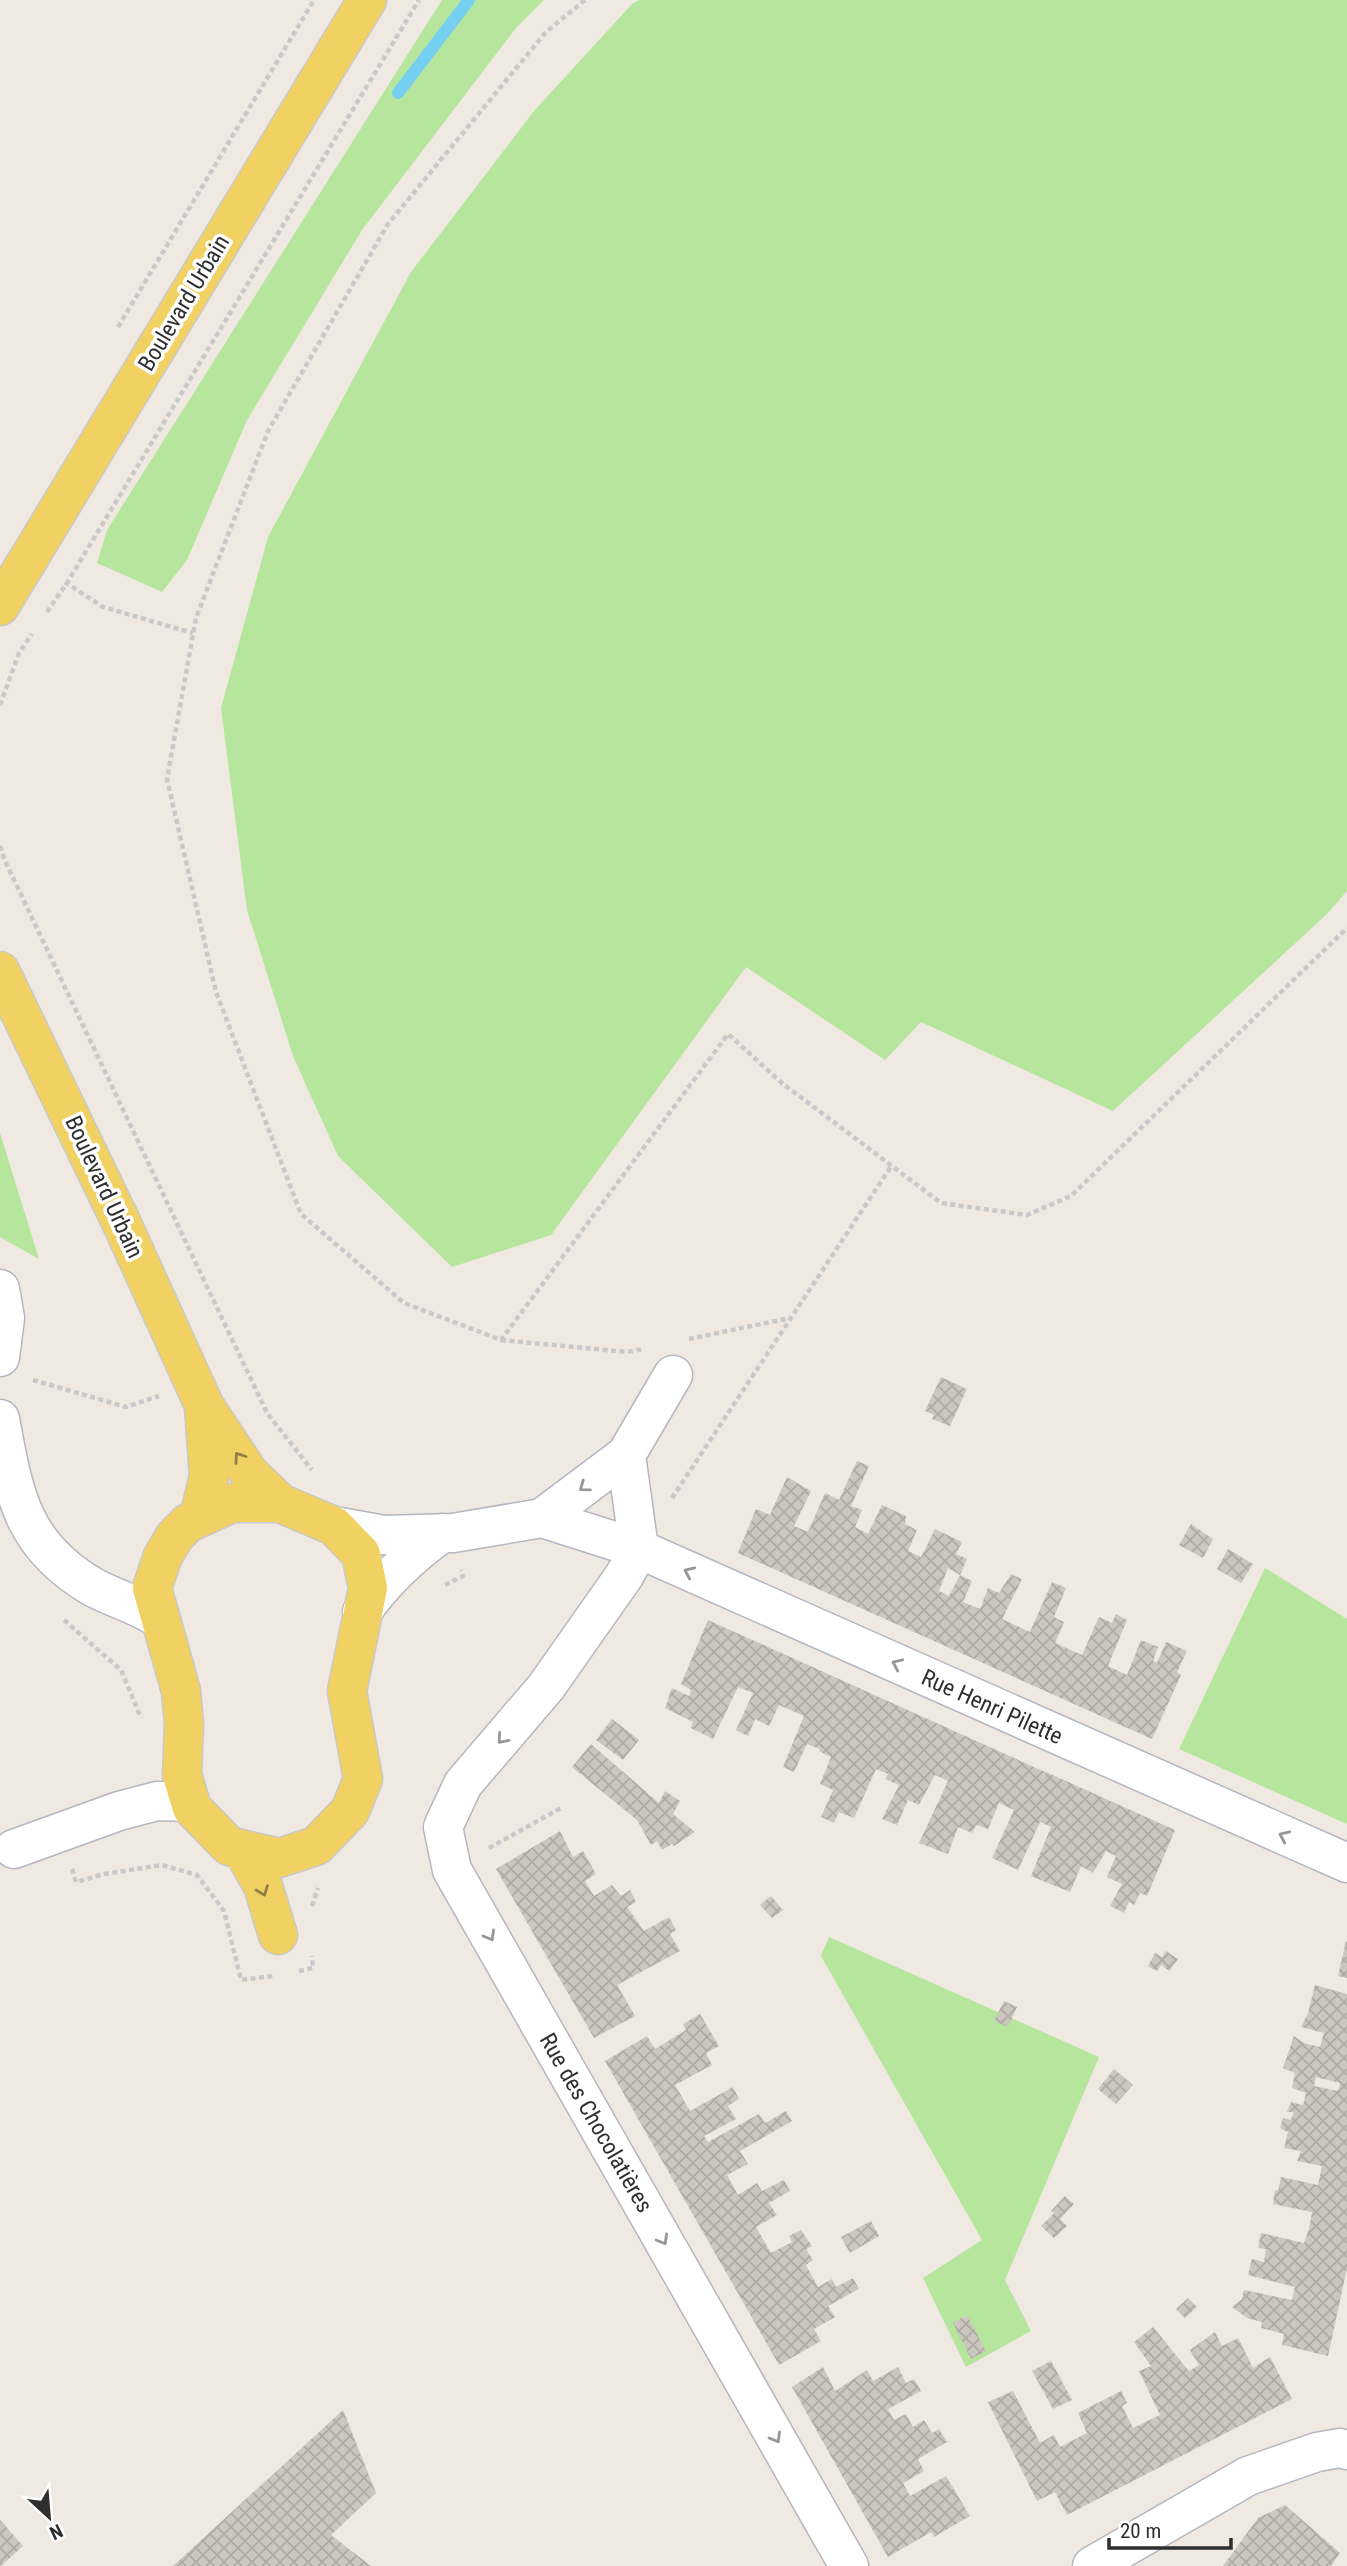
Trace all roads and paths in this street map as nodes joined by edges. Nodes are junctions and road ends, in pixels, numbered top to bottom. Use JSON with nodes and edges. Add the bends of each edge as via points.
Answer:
{"nodes":[{"id":1,"x":314,"y":0,"type":"edge"},
{"id":2,"x":367,"y":0,"type":"edge"},
{"id":3,"x":419,"y":0,"type":"edge"},
{"id":4,"x":584,"y":0,"type":"edge"},
{"id":5,"x":114,"y":333,"type":"dead end"},
{"id":6,"x":29,"y":559,"type":"junction"},
{"id":7,"x":67,"y":583,"type":"junction"},
{"id":8,"x":0,"y":606,"type":"edge"},
{"id":9,"x":46,"y":613,"type":"dead end"},
{"id":10,"x":33,"y":633,"type":"dead end"},
{"id":11,"x":193,"y":633,"type":"junction"},
{"id":12,"x":0,"y":705,"type":"edge"},
{"id":13,"x":0,"y":846,"type":"edge"},
{"id":14,"x":1347,"y":928,"type":"edge"},
{"id":15,"x":0,"y":971,"type":"edge"},
{"id":16,"x":892,"y":1166,"type":"junction"},
{"id":17,"x":0,"y":1289,"type":"edge"},
{"id":18,"x":791,"y":1318,"type":"junction"},
{"id":19,"x":501,"y":1340,"type":"junction"},
{"id":20,"x":667,"y":1355,"type":"junction"},
{"id":21,"x":12,"y":1369,"type":"edge"},
{"id":22,"x":165,"y":1394,"type":"dead end"},
{"id":23,"x":204,"y":1405,"type":"junction"},
{"id":24,"x":0,"y":1419,"type":"edge"},
{"id":25,"x":626,"y":1455,"type":"junction"},
{"id":26,"x":322,"y":1476,"type":"dead end"},
{"id":27,"x":280,"y":1503,"type":"junction"},
{"id":28,"x":632,"y":1503,"type":"junction"},
{"id":29,"x":199,"y":1518,"type":"junction"},
{"id":30,"x":542,"y":1518,"type":"junction"},
{"id":31,"x":334,"y":1525,"type":"junction"},
{"id":32,"x":446,"y":1533,"type":"junction"},
{"id":33,"x":639,"y":1549,"type":"junction"},
{"id":34,"x":163,"y":1556,"type":"junction"},
{"id":35,"x":474,"y":1571,"type":"dead end"},
{"id":36,"x":463,"y":1576,"type":"junction"},
{"id":37,"x":92,"y":1586,"type":"junction"},
{"id":38,"x":441,"y":1587,"type":"dead end"},
{"id":39,"x":54,"y":1611,"type":"dead end"},
{"id":40,"x":362,"y":1612,"type":"junction"},
{"id":41,"x":161,"y":1620,"type":"junction"},
{"id":42,"x":144,"y":1724,"type":"dead end"},
{"id":43,"x":183,"y":1760,"type":"junction"},
{"id":44,"x":190,"y":1802,"type":"junction"},
{"id":45,"x":561,"y":1808,"type":"dead end"},
{"id":46,"x":119,"y":1811,"type":"junction"},
{"id":47,"x":58,"y":1834,"type":"junction"},
{"id":48,"x":14,"y":1849,"type":"dead end"},
{"id":49,"x":242,"y":1849,"type":"junction"},
{"id":50,"x":1347,"y":1863,"type":"edge"},
{"id":51,"x":453,"y":1870,"type":"junction"},
{"id":52,"x":320,"y":1882,"type":"dead end"},
{"id":53,"x":299,"y":1931,"type":"junction"},
{"id":54,"x":288,"y":1973,"type":"dead end"},
{"id":55,"x":276,"y":1976,"type":"dead end"},
{"id":56,"x":1345,"y":2438,"type":"edge"},
{"id":57,"x":849,"y":2566,"type":"edge"},
{"id":58,"x":1092,"y":2566,"type":"edge"}],
"edges":[{"from":1,"to":5,"type":"path"},
{"from":2,"to":6,"type":"main road","name":"Boulevard Urbain"},
{"from":3,"to":7,"type":"path"},
{"from":4,"to":11,"type":"path","via":[[545,32],[388,224],[268,431]]},
{"from":6,"to":7,"type":"path"},
{"from":6,"to":8,"type":"main road","name":"Boulevard Urbain"},
{"from":7,"to":9,"type":"path"},
{"from":7,"to":11,"type":"path","via":[[103,607]]},
{"from":10,"to":12,"type":"path","via":[[19,653]]},
{"from":11,"to":19,"type":"path","via":[[167,779],[216,992],[301,1214],[404,1303]]},
{"from":13,"to":26,"type":"path","via":[[267,1413],[310,1469]]},
{"from":14,"to":16,"type":"path","via":[[1072,1196],[1027,1215],[941,1203]]},
{"from":15,"to":23,"type":"main road","name":"Boulevard Urbain"},
{"from":16,"to":18,"type":"path"},
{"from":16,"to":19,"type":"path","via":[[782,1083],[728,1034]]},
{"from":17,"to":21,"type":"street"},
{"from":18,"to":20,"type":"path"},
{"from":18,"to":28,"type":"path","via":[[657,1521]]},
{"from":19,"to":20,"type":"path"},
{"from":20,"to":25,"type":"street"},
{"from":21,"to":22,"type":"path","via":[[126,1407]]},
{"from":27,"to":23,"type":"main road","name":"Boulevard Urbain","one_way":true,"via":[[249,1473]]},
{"from":23,"to":29,"type":"main road","name":"Boulevard Urbain","via":[[209,1476]]},
{"from":24,"to":37,"type":"street","via":[[12,1485],[28,1525],[55,1558]]},
{"from":25,"to":28,"type":"street"},
{"from":25,"to":30,"type":"street","one_way":true},
{"from":27,"to":29,"type":"main road","via":[[232,1503]]},
{"from":27,"to":31,"type":"main road"},
{"from":28,"to":33,"type":"street"},
{"from":29,"to":34,"type":"main road","via":[[175,1536]]},
{"from":30,"to":32,"type":"street","name":"Rue Henri Pilette"},
{"from":30,"to":33,"type":"street","name":"Rue Henri Pilette"},
{"from":31,"to":32,"type":"street","name":"Rue Henri Pilette","via":[[384,1535]]},
{"from":31,"to":40,"type":"main road","via":[[361,1554],[368,1588]]},
{"from":32,"to":36,"type":"path"},
{"from":32,"to":40,"type":"street","name":"Rue Henri Pilette","via":[[415,1553],[381,1585]]},
{"from":50,"to":33,"type":"street","name":"Rue Henri Pilette","one_way":true},
{"from":33,"to":51,"type":"street","name":"Rue des Chocolatières","one_way":true,"via":[[547,1687],[463,1784],[443,1827]]},
{"from":34,"to":37,"type":"street","via":[[124,1580]]},
{"from":34,"to":41,"type":"main road","via":[[152,1588]]},
{"from":35,"to":36,"type":"path"},
{"from":36,"to":38,"type":"path"},
{"from":37,"to":41,"type":"street"},
{"from":39,"to":42,"type":"path","via":[[121,1670]]},
{"from":40,"to":49,"type":"main road","via":[[346,1690],[363,1779],[350,1811],[316,1846],[279,1858]]},
{"from":41,"to":43,"type":"main road","via":[[181,1691]]},
{"from":43,"to":44,"type":"main road"},
{"from":43,"to":46,"type":"street","via":[[148,1793]]},
{"from":44,"to":46,"type":"street","via":[[157,1801]]},
{"from":44,"to":49,"type":"main road","via":[[229,1846]]},
{"from":45,"to":51,"type":"path"},
{"from":46,"to":47,"type":"street"},
{"from":47,"to":48,"type":"street"},
{"from":47,"to":55,"type":"path","via":[[76,1882],[162,1865],[197,1875],[224,1911],[242,1980]]},
{"from":49,"to":53,"type":"main road","one_way":true,"via":[[262,1886]]},
{"from":51,"to":57,"type":"street","name":"Rue des Chocolatières","one_way":true},
{"from":52,"to":53,"type":"path"},
{"from":53,"to":54,"type":"path","via":[[313,1968]]},
{"from":56,"to":58,"type":"street","via":[[1248,2476]]}]}
